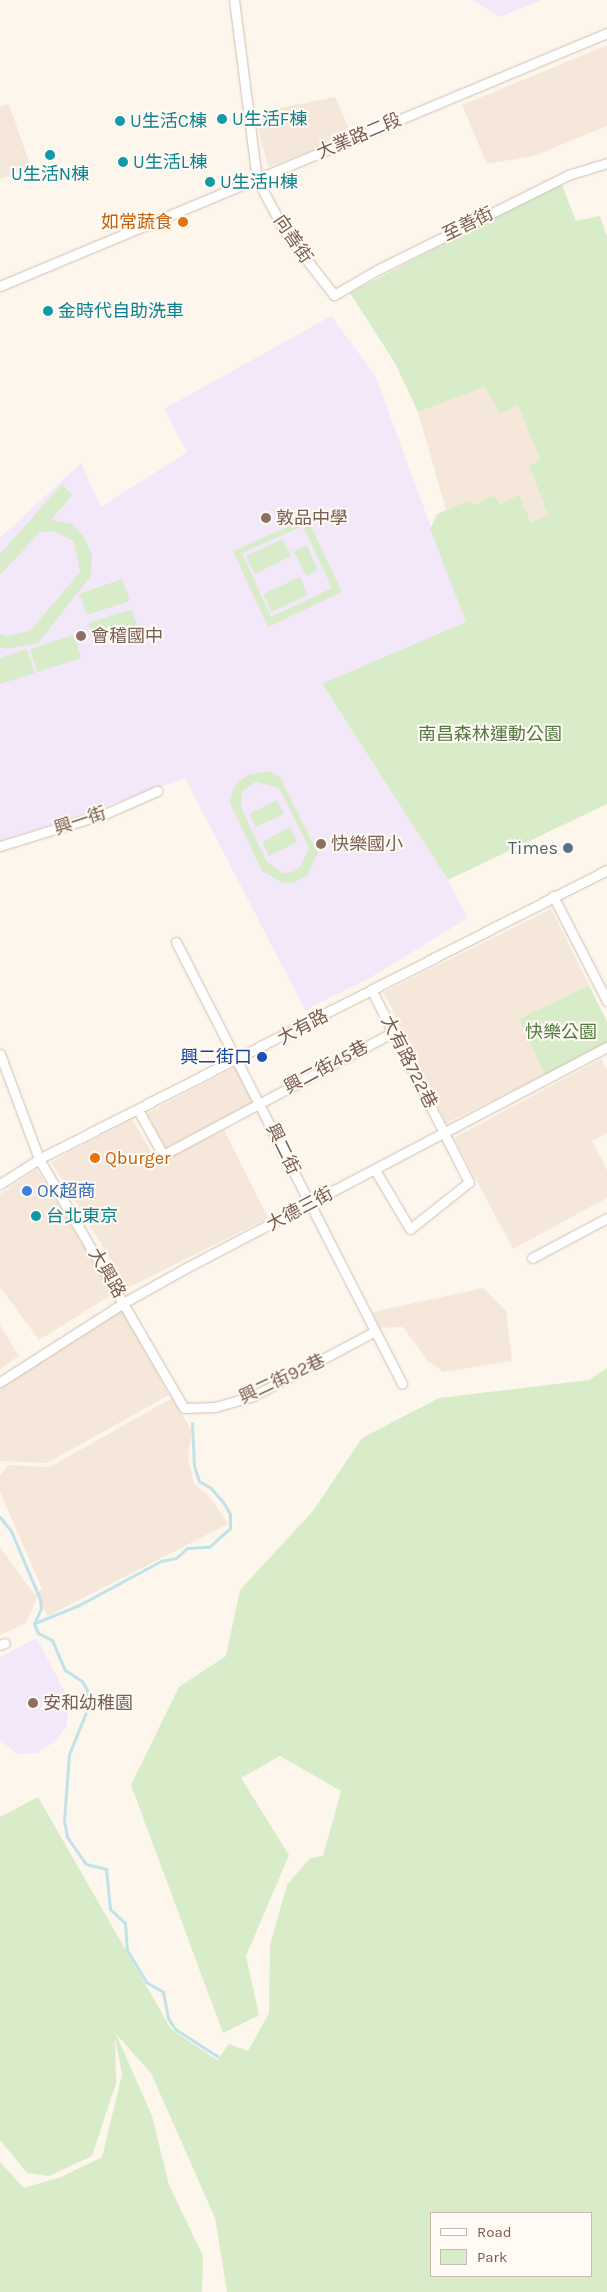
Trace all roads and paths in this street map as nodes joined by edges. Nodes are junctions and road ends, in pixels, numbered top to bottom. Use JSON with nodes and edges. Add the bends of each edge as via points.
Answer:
{"nodes":[{"id":1,"x":234,"y":0,"type":"edge"},
{"id":2,"x":607,"y":33,"type":"edge"},
{"id":3,"x":607,"y":163,"type":"edge"},
{"id":4,"x":258,"y":179,"type":"junction"},
{"id":5,"x":0,"y":286,"type":"edge"},
{"id":6,"x":334,"y":295,"type":"joint"},
{"id":7,"x":158,"y":791,"type":"dead end"},
{"id":8,"x":0,"y":846,"type":"edge"},
{"id":9,"x":607,"y":870,"type":"edge"},
{"id":10,"x":554,"y":896,"type":"junction"},
{"id":11,"x":176,"y":942,"type":"dead end"},
{"id":12,"x":372,"y":991,"type":"junction"},
{"id":13,"x":607,"y":1001,"type":"edge"},
{"id":14,"x":393,"y":1032,"type":"junction"},
{"id":15,"x":607,"y":1047,"type":"edge"},
{"id":16,"x":0,"y":1054,"type":"edge"},
{"id":17,"x":239,"y":1061,"type":"junction"},
{"id":18,"x":260,"y":1103,"type":"junction"},
{"id":19,"x":138,"y":1110,"type":"junction"},
{"id":20,"x":445,"y":1134,"type":"junction"},
{"id":21,"x":40,"y":1159,"type":"junction"},
{"id":22,"x":375,"y":1170,"type":"junction"},
{"id":23,"x":0,"y":1184,"type":"edge"},
{"id":24,"x":310,"y":1205,"type":"junction"},
{"id":25,"x":607,"y":1218,"type":"edge"},
{"id":26,"x":532,"y":1258,"type":"dead end"},
{"id":27,"x":125,"y":1302,"type":"junction"},
{"id":28,"x":375,"y":1331,"type":"junction"},
{"id":29,"x":0,"y":1382,"type":"edge"},
{"id":30,"x":402,"y":1383,"type":"dead end"},
{"id":31,"x":184,"y":1408,"type":"joint"}],
"edges":[{"from":1,"to":4,"type":"street","name":"向善街"},
{"from":2,"to":4,"type":"street","name":"大業路二段"},
{"from":3,"to":6,"type":"street","name":"至善街","via":[[568,175],[377,270]]},
{"from":4,"to":5,"type":"street","name":"大業路二段"},
{"from":4,"to":6,"type":"street","name":"向善街","via":[[285,232]]},
{"from":7,"to":8,"type":"street","name":"興一街","via":[[107,813]]},
{"from":9,"to":10,"type":"street","name":"大有路"},
{"from":10,"to":12,"type":"street","name":"大有路"},
{"from":10,"to":13,"type":"street"},
{"from":11,"to":17,"type":"street","name":"興二街"},
{"from":12,"to":14,"type":"street","name":"大有路722巷"},
{"from":12,"to":17,"type":"street","name":"大有路"},
{"from":14,"to":18,"type":"street","name":"興二街45巷"},
{"from":14,"to":20,"type":"street","name":"大有路722巷"},
{"from":15,"to":20,"type":"street","name":"大德三街"},
{"from":16,"to":21,"type":"street","name":"大興路"},
{"from":17,"to":18,"type":"street","name":"興二街"},
{"from":17,"to":19,"type":"street","name":"大有路"},
{"from":18,"to":19,"type":"street","name":"興二街45巷","via":[[163,1155]]},
{"from":18,"to":24,"type":"street","name":"興二街"},
{"from":19,"to":21,"type":"street","name":"大有路"},
{"from":20,"to":22,"type":"street","name":"大德三街"},
{"from":20,"to":22,"type":"street","name":"大有路722巷","via":[[470,1182],[410,1229]]},
{"from":21,"to":23,"type":"street","name":"大有路"},
{"from":21,"to":27,"type":"street","name":"大興路"},
{"from":22,"to":24,"type":"street","name":"大德三街"},
{"from":24,"to":27,"type":"street","name":"大德三街"},
{"from":24,"to":28,"type":"street","name":"興二街"},
{"from":25,"to":26,"type":"street"},
{"from":27,"to":29,"type":"street","name":"大德三街"},
{"from":27,"to":31,"type":"street","name":"大興路"},
{"from":28,"to":30,"type":"street","name":"興二街"},
{"from":28,"to":31,"type":"street","name":"興二街92巷","via":[[253,1396],[215,1407]]}]}
